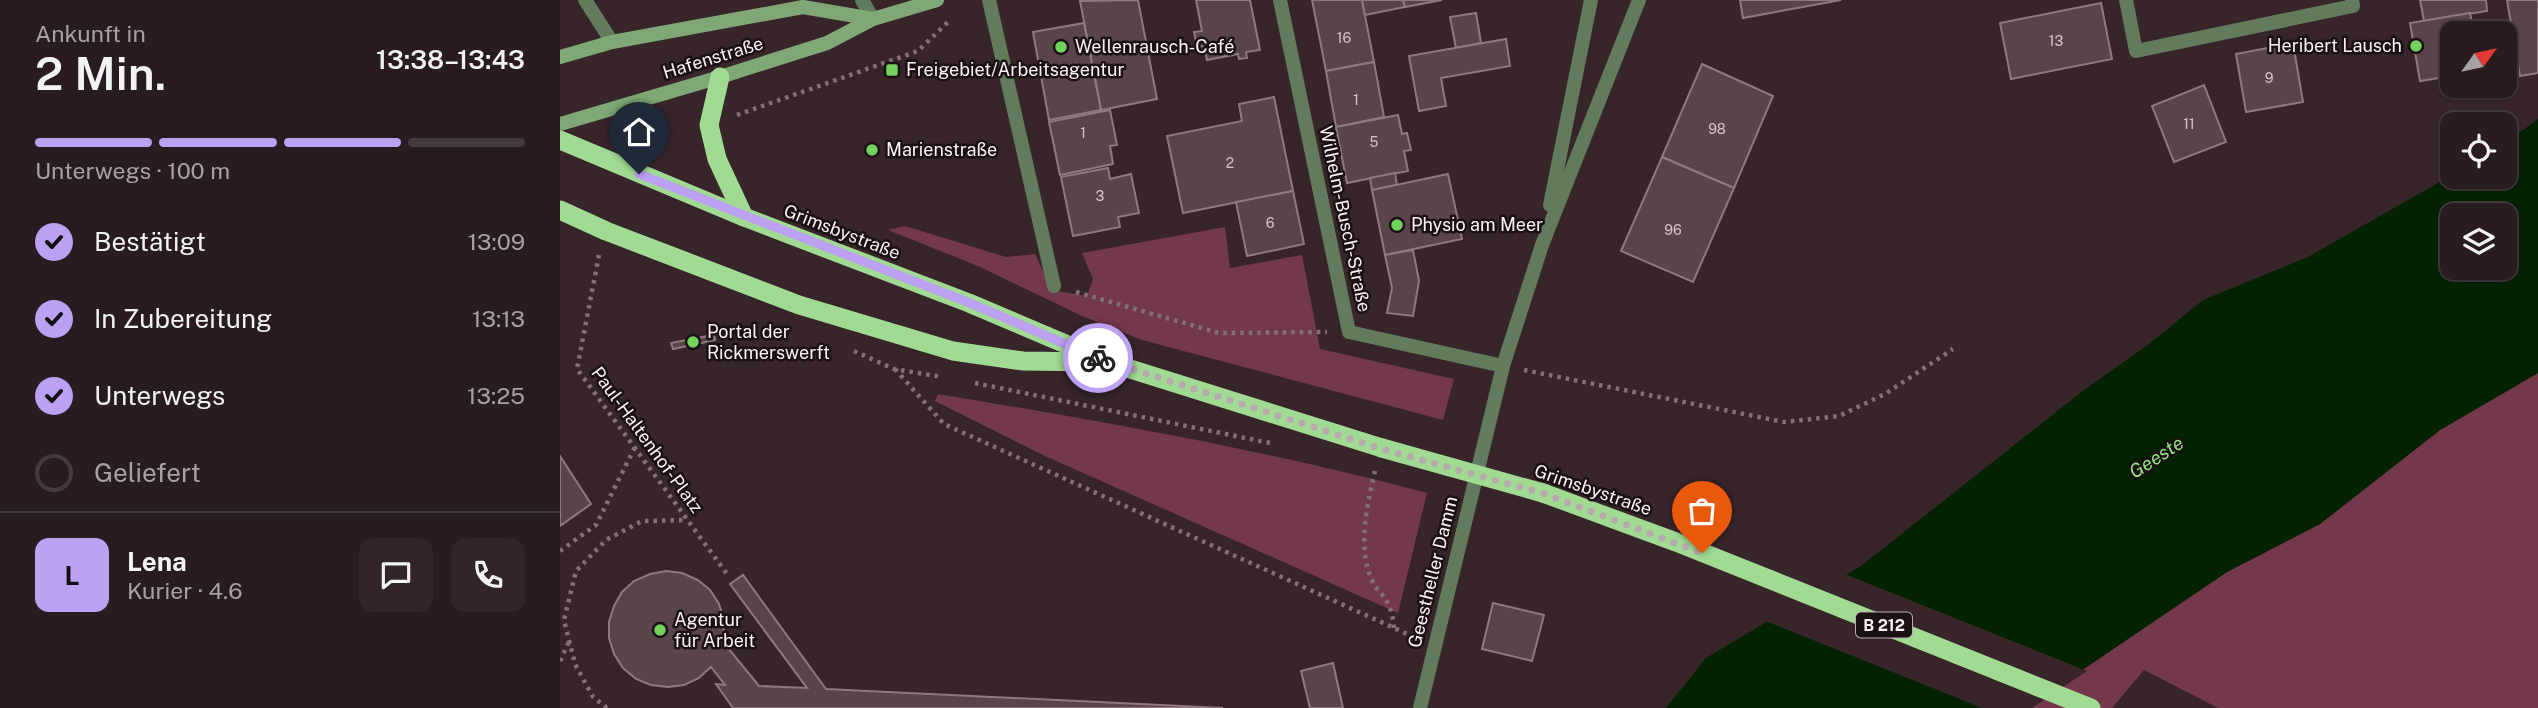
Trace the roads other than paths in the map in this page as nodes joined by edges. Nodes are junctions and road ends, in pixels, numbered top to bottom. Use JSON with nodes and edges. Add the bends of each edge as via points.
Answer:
{"nodes":[{"id":1,"x":585,"y":0,"type":"edge"},
{"id":2,"x":862,"y":0,"type":"edge"},
{"id":3,"x":937,"y":0,"type":"edge"},
{"id":4,"x":989,"y":0,"type":"edge"},
{"id":5,"x":1280,"y":0,"type":"edge"},
{"id":6,"x":1591,"y":0,"type":"edge"},
{"id":7,"x":1639,"y":0,"type":"edge"},
{"id":8,"x":2126,"y":0,"type":"edge"},
{"id":9,"x":2353,"y":0,"type":"edge"},
{"id":10,"x":873,"y":19,"type":"junction"},
{"id":11,"x":612,"y":41,"type":"junction"},
{"id":12,"x":560,"y":57,"type":"edge"},
{"id":13,"x":720,"y":77,"type":"junction"},
{"id":14,"x":560,"y":124,"type":"edge"},
{"id":15,"x":560,"y":140,"type":"edge"},
{"id":16,"x":560,"y":210,"type":"edge"},
{"id":17,"x":744,"y":217,"type":"junction"},
{"id":18,"x":1542,"y":244,"type":"junction"},
{"id":19,"x":1054,"y":286,"type":"road end"},
{"id":20,"x":1108,"y":362,"type":"junction"},
{"id":21,"x":1503,"y":366,"type":"junction"},
{"id":22,"x":1420,"y":708,"type":"edge"},
{"id":23,"x":2091,"y":708,"type":"edge"}],
"edges":[{"from":1,"to":11,"type":"street"},
{"from":2,"to":10,"type":"street"},
{"from":3,"to":10,"type":"main road","name":"Hafenstraße"},
{"from":4,"to":19,"type":"street"},
{"from":5,"to":21,"type":"street","name":"Wilhelm-Busch-Straße","via":[[1349,332]]},
{"from":6,"to":18,"type":"street","name":"Geestheller Damm"},
{"from":7,"to":18,"type":"street","name":"Geestheller Damm"},
{"from":8,"to":9,"type":"street","via":[[2136,51],[2354,6]]},
{"from":10,"to":11,"type":"main road","name":"Hafenstraße","via":[[803,7]]},
{"from":10,"to":13,"type":"main road","name":"Hafenstraße","via":[[827,43]]},
{"from":11,"to":12,"type":"main road","name":"Hafenstraße"},
{"from":13,"to":14,"type":"main road","name":"Hafenstraße"},
{"from":13,"to":17,"type":"highway","via":[[709,125],[717,159]]},
{"from":15,"to":17,"type":"highway","name":"Grimsbystraße"},
{"from":16,"to":20,"type":"highway","name":"Grimsbystraße","via":[[799,305],[953,351],[1023,361]]},
{"from":17,"to":20,"type":"highway","name":"Grimsbystraße","via":[[970,303]]},
{"from":18,"to":21,"type":"street","name":"Geestheller Damm"},
{"from":20,"to":23,"type":"highway","name":"Grimsbystraße","number":"B 212","bridge":true,"via":[[1382,449],[1542,493]]},
{"from":21,"to":22,"type":"street","name":"Geestheller Damm"}]}
